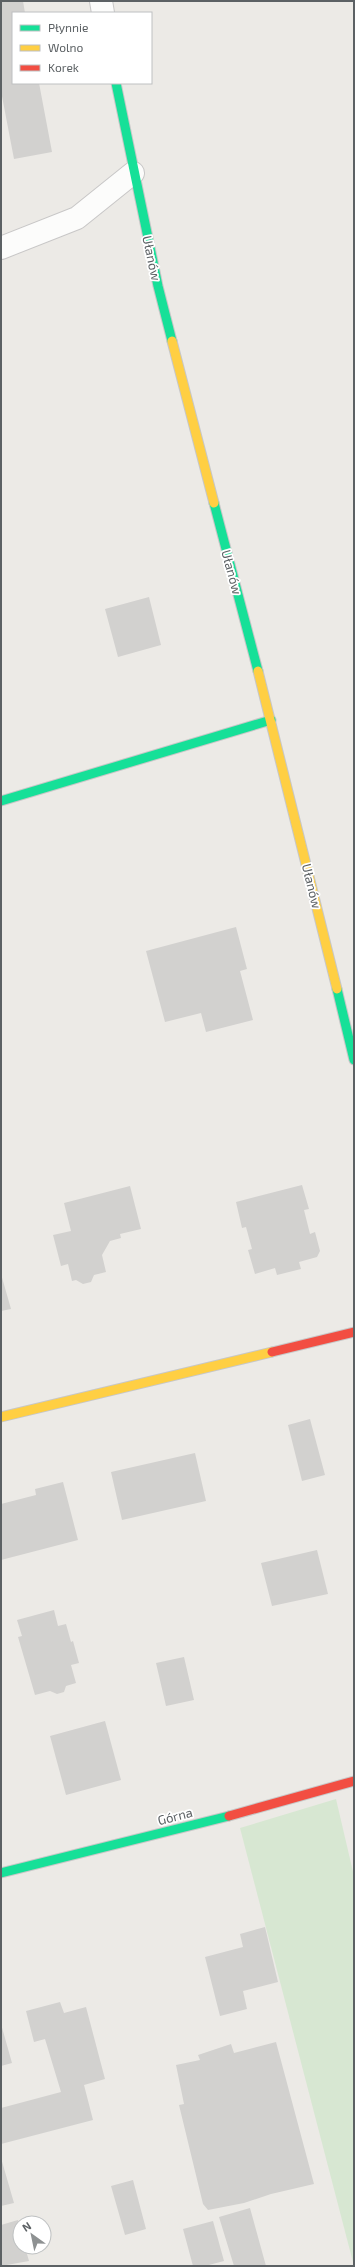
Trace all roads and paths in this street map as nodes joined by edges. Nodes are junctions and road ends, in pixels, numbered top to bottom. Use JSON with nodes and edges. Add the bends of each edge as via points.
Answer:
{"nodes":[{"id":1,"x":101,"y":1,"type":"edge"},
{"id":2,"x":103,"y":12,"type":"edge"},
{"id":3,"x":116,"y":84,"type":"edge"},
{"id":4,"x":133,"y":173,"type":"junction"},
{"id":5,"x":1,"y":248,"type":"edge"},
{"id":6,"x":271,"y":720,"type":"junction"},
{"id":7,"x":1,"y":801,"type":"edge"},
{"id":8,"x":354,"y":1060,"type":"edge"},
{"id":9,"x":354,"y":1332,"type":"edge"},
{"id":10,"x":1,"y":1417,"type":"edge"},
{"id":11,"x":354,"y":1781,"type":"edge"},
{"id":12,"x":1,"y":1873,"type":"edge"}],
"edges":[{"from":1,"to":2,"type":"street"},
{"from":3,"to":4,"type":"street","name":"Ułanów"},
{"from":4,"to":5,"type":"street","via":[[77,218]]},
{"from":4,"to":6,"type":"street","name":"Ułanów","via":[[158,286]]},
{"from":6,"to":7,"type":"street"},
{"from":6,"to":8,"type":"street","name":"Ułanów"},
{"from":9,"to":10,"type":"street"},
{"from":11,"to":12,"type":"street","name":"Górna","via":[[252,1810]]}]}
